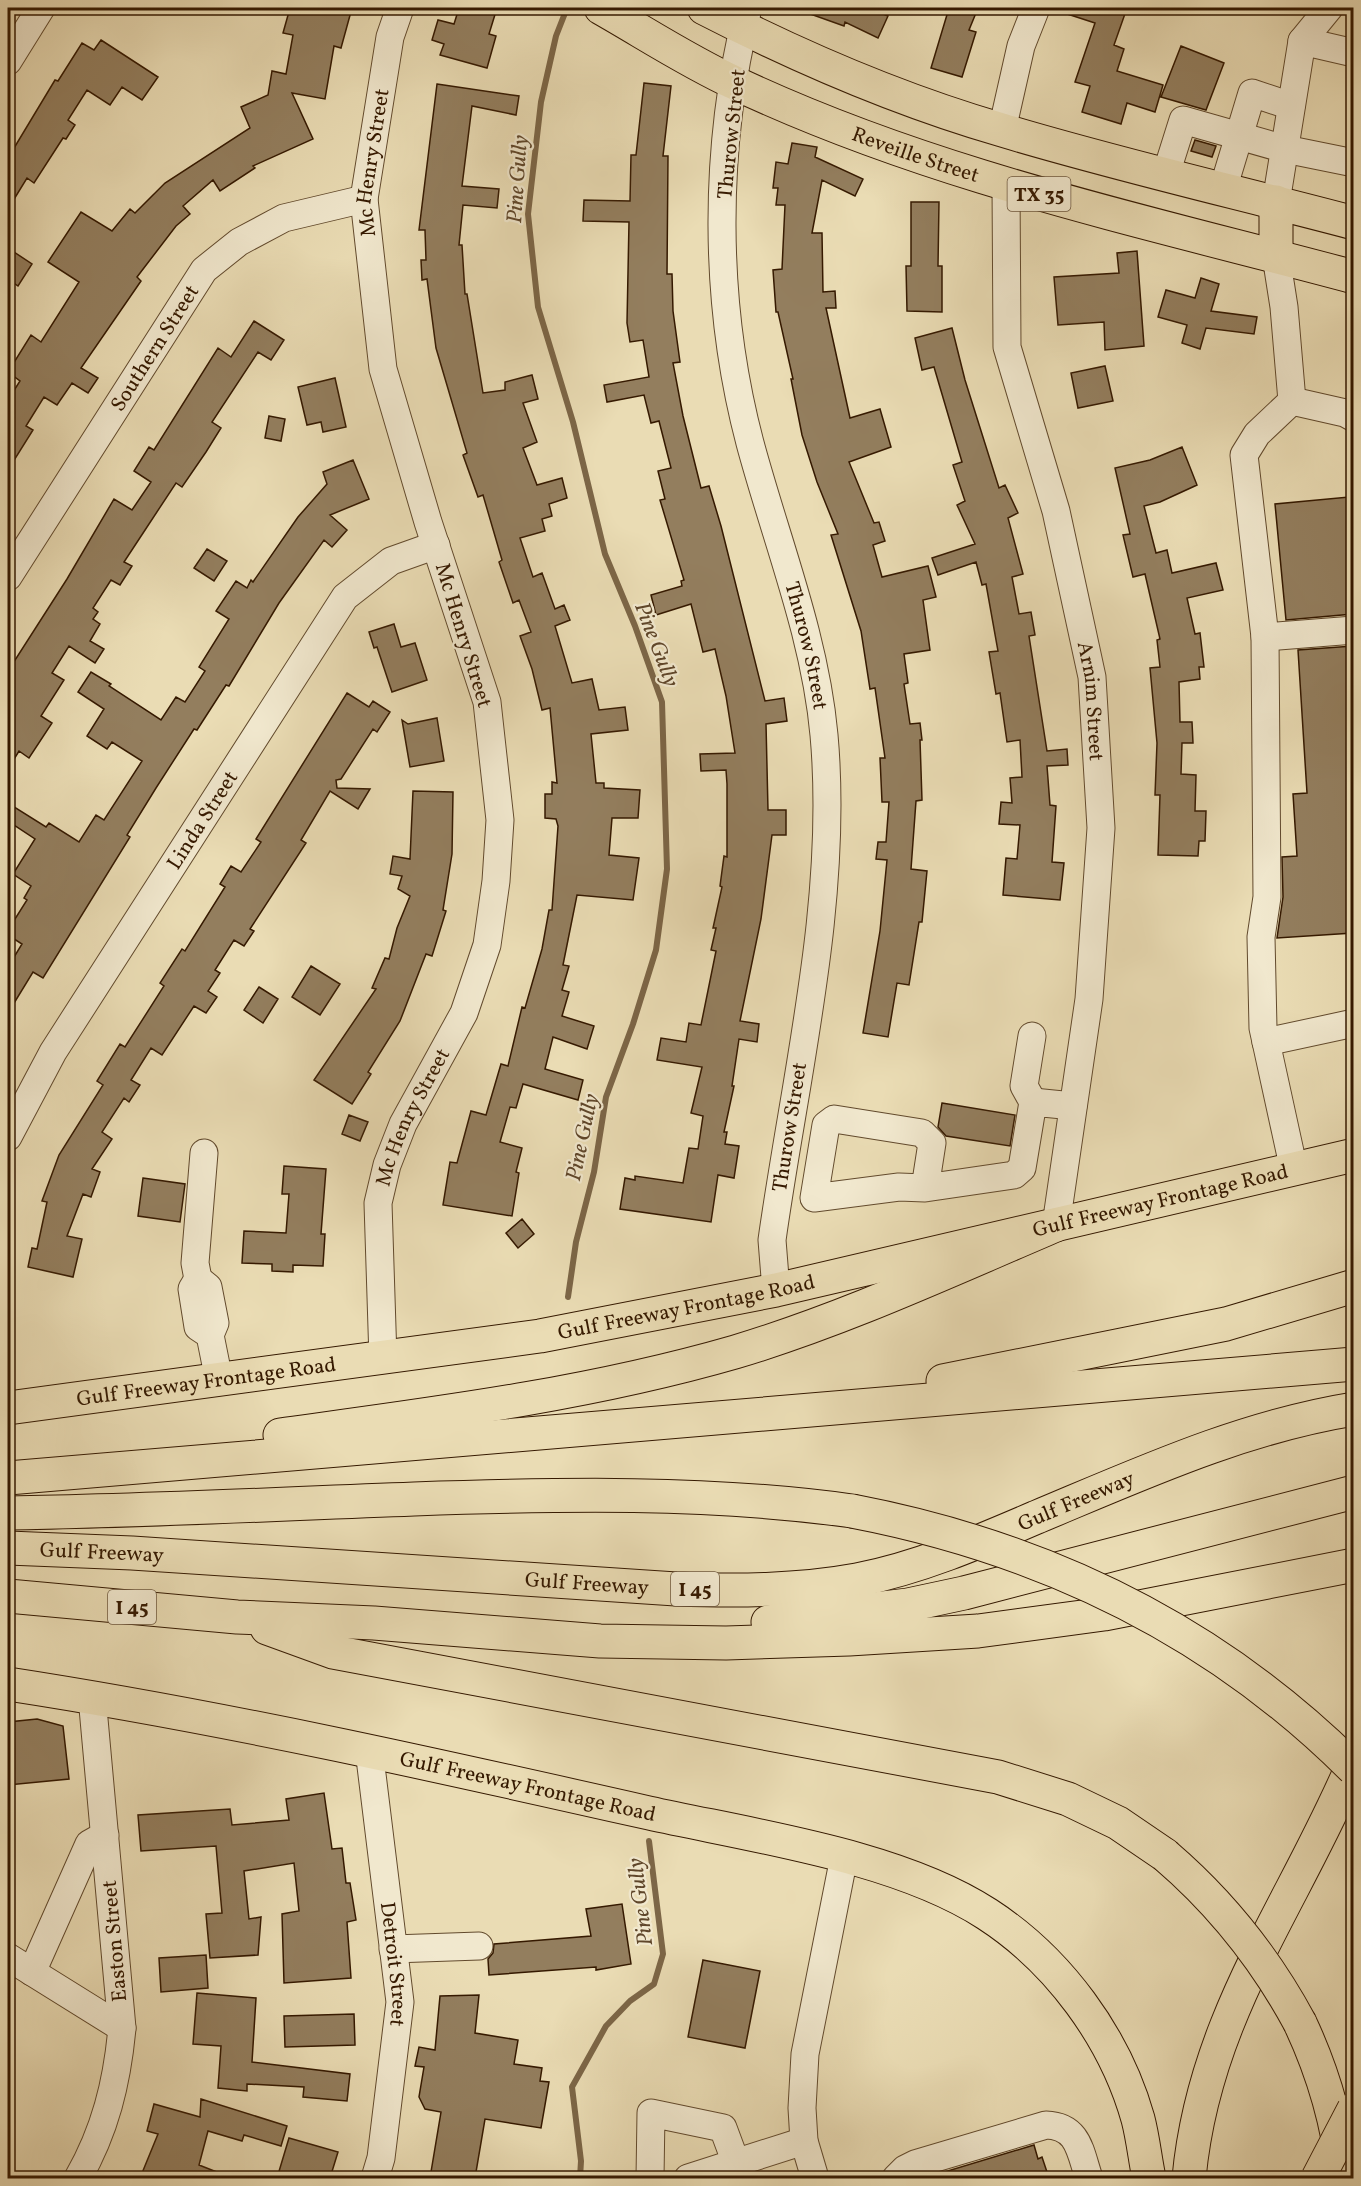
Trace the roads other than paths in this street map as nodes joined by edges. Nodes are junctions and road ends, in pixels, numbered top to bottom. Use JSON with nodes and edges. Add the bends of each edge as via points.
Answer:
{"nodes":[{"id":1,"x":41,"y":8,"type":"edge"},
{"id":2,"x":400,"y":8,"type":"edge"},
{"id":3,"x":601,"y":8,"type":"edge"},
{"id":4,"x":704,"y":8,"type":"edge"},
{"id":5,"x":1036,"y":8,"type":"edge"},
{"id":6,"x":1329,"y":8,"type":"edge"},
{"id":7,"x":746,"y":18,"type":"edge"},
{"id":8,"x":1302,"y":41,"type":"junction"},
{"id":9,"x":1353,"y":53,"type":"edge"},
{"id":10,"x":8,"y":61,"type":"edge"},
{"id":11,"x":734,"y":83,"type":"junction"},
{"id":12,"x":1291,"y":106,"type":"junction"},
{"id":13,"x":1002,"y":130,"type":"junction"},
{"id":14,"x":1240,"y":136,"type":"junction"},
{"id":15,"x":1285,"y":149,"type":"junction"},
{"id":16,"x":1353,"y":163,"type":"edge"},
{"id":17,"x":1166,"y":174,"type":"junction"},
{"id":18,"x":1006,"y":184,"type":"junction"},
{"id":19,"x":1223,"y":189,"type":"junction"},
{"id":20,"x":364,"y":199,"type":"junction"},
{"id":21,"x":1276,"y":202,"type":"junction"},
{"id":22,"x":1353,"y":223,"type":"edge"},
{"id":23,"x":1276,"y":256,"type":"junction"},
{"id":24,"x":1353,"y":277,"type":"edge"},
{"id":25,"x":1292,"y":400,"type":"junction"},
{"id":26,"x":1353,"y":418,"type":"edge"},
{"id":27,"x":436,"y":545,"type":"junction"},
{"id":28,"x":8,"y":578,"type":"edge"},
{"id":29,"x":1353,"y":630,"type":"edge"},
{"id":30,"x":1265,"y":637,"type":"junction"},
{"id":31,"x":1353,"y":1023,"type":"edge"},
{"id":32,"x":1032,"y":1036,"type":"dead end"},
{"id":33,"x":1266,"y":1042,"type":"junction"},
{"id":34,"x":1033,"y":1102,"type":"junction"},
{"id":35,"x":1073,"y":1106,"type":"junction"},
{"id":36,"x":8,"y":1137,"type":"edge"},
{"id":37,"x":204,"y":1153,"type":"dead end"},
{"id":38,"x":1353,"y":1155,"type":"edge"},
{"id":39,"x":1294,"y":1170,"type":"junction"},
{"id":40,"x":925,"y":1188,"type":"junction"},
{"id":41,"x":778,"y":1195,"type":"junction"},
{"id":42,"x":814,"y":1198,"type":"junction"},
{"id":43,"x":1056,"y":1226,"type":"junction"},
{"id":44,"x":1353,"y":1286,"type":"edge"},
{"id":45,"x":776,"y":1290,"type":"junction"},
{"id":46,"x":383,"y":1359,"type":"junction"},
{"id":47,"x":1353,"y":1364,"type":"edge"},
{"id":48,"x":219,"y":1380,"type":"junction"},
{"id":49,"x":8,"y":1408,"type":"edge"},
{"id":50,"x":801,"y":1409,"type":"junction"},
{"id":51,"x":1353,"y":1409,"type":"edge"},
{"id":52,"x":8,"y":1473,"type":"edge"},
{"id":53,"x":8,"y":1478,"type":"edge"},
{"id":54,"x":1346,"y":1495,"type":"edge"},
{"id":55,"x":8,"y":1513,"type":"edge"},
{"id":56,"x":8,"y":1548,"type":"edge"},
{"id":57,"x":1348,"y":1567,"type":"edge"},
{"id":58,"x":8,"y":1596,"type":"edge"},
{"id":59,"x":237,"y":1617,"type":"junction"},
{"id":60,"x":374,"y":1623,"type":"junction"},
{"id":61,"x":8,"y":1684,"type":"edge"},
{"id":62,"x":92,"y":1697,"type":"junction"},
{"id":63,"x":369,"y":1750,"type":"junction"},
{"id":64,"x":1353,"y":1762,"type":"edge"},
{"id":65,"x":1353,"y":1769,"type":"edge"},
{"id":66,"x":105,"y":1835,"type":"junction"},
{"id":67,"x":844,"y":1857,"type":"junction"},
{"id":68,"x":479,"y":1946,"type":"dead end"},
{"id":69,"x":393,"y":1949,"type":"junction"},
{"id":70,"x":8,"y":1957,"type":"edge"},
{"id":71,"x":32,"y":1972,"type":"junction"},
{"id":72,"x":122,"y":2028,"type":"junction"},
{"id":73,"x":1353,"y":2109,"type":"edge"},
{"id":74,"x":804,"y":2141,"type":"junction"},
{"id":75,"x":736,"y":2163,"type":"junction"},
{"id":76,"x":78,"y":2178,"type":"edge"},
{"id":77,"x":375,"y":2178,"type":"edge"},
{"id":78,"x":650,"y":2178,"type":"edge"},
{"id":79,"x":688,"y":2178,"type":"edge"},
{"id":80,"x":815,"y":2178,"type":"edge"},
{"id":81,"x":896,"y":2178,"type":"edge"},
{"id":82,"x":1089,"y":2178,"type":"edge"},
{"id":83,"x":1149,"y":2178,"type":"edge"},
{"id":84,"x":1190,"y":2178,"type":"edge"},
{"id":85,"x":1318,"y":2178,"type":"edge"},
{"id":86,"x":1344,"y":2178,"type":"edge"}],
"edges":[{"from":1,"to":10,"type":"street"},
{"from":2,"to":20,"type":"street","name":"Mc Henry Street","via":[[390,37]]},
{"from":3,"to":11,"type":"main road","name":"Reveille Street","number":"TX 35"},
{"from":4,"to":7,"type":"main road","number":"TX 35"},
{"from":5,"to":13,"type":"street","via":[[1021,46]]},
{"from":6,"to":8,"type":"street"},
{"from":7,"to":11,"type":"street","name":"Thurow Street"},
{"from":7,"to":13,"type":"main road","number":"TX 35","via":[[837,70]]},
{"from":8,"to":9,"type":"street"},
{"from":8,"to":12,"type":"street"},
{"from":11,"to":18,"type":"main road","name":"Reveille Street","number":"TX 35","via":[[910,154]]},
{"from":11,"to":41,"type":"street","name":"Thurow Street","via":[[723,166],[726,306],[749,441],[816,673],[826,773],[823,910]]},
{"from":12,"to":14,"type":"street","via":[[1252,93]]},
{"from":12,"to":15,"type":"street"},
{"from":13,"to":17,"type":"main road","number":"TX 35"},
{"from":14,"to":15,"type":"street"},
{"from":14,"to":17,"type":"street","via":[[1183,120]]},
{"from":14,"to":19,"type":"street"},
{"from":15,"to":16,"type":"street"},
{"from":15,"to":21,"type":"street"},
{"from":17,"to":19,"type":"main road","number":"TX 35"},
{"from":18,"to":23,"type":"main road","name":"Reveille Street","number":"TX 35","via":[[1098,212]]},
{"from":18,"to":35,"type":"street","name":"Arnim Street","via":[[1007,347],[1056,511],[1092,677],[1101,828],[1089,999]]},
{"from":19,"to":21,"type":"main road","number":"TX 35"},
{"from":20,"to":27,"type":"street","name":"Mc Henry Street","via":[[382,369]]},
{"from":20,"to":28,"type":"street","name":"Southern Street","via":[[284,218],[239,242],[204,270]]},
{"from":21,"to":22,"type":"main road","number":"TX 35"},
{"from":21,"to":23,"type":"main road"},
{"from":23,"to":24,"type":"main road","name":"Reveille Street","number":"TX 35"},
{"from":23,"to":25,"type":"street"},
{"from":25,"to":26,"type":"street"},
{"from":25,"to":30,"type":"street","via":[[1257,434],[1244,455]]},
{"from":27,"to":36,"type":"street","name":"Linda Street","via":[[391,561],[345,597],[53,1052]]},
{"from":27,"to":46,"type":"street","name":"Mc Henry Street","via":[[487,702],[500,820],[487,945],[464,1013],[403,1124],[378,1203]]},
{"from":29,"to":30,"type":"street"},
{"from":30,"to":33,"type":"street","via":[[1267,897],[1261,938]]},
{"from":31,"to":33,"type":"street"},
{"from":32,"to":34,"type":"street","via":[[1024,1086]]},
{"from":33,"to":39,"type":"street"},
{"from":34,"to":35,"type":"street"},
{"from":34,"to":40,"type":"street","via":[[1019,1172]]},
{"from":35,"to":43,"type":"street","name":"Arnim Street"},
{"from":37,"to":48,"type":"street","via":[[195,1263],[198,1279],[208,1287],[215,1323],[210,1335]]},
{"from":38,"to":39,"type":"main road","name":"Gulf Freeway Frontage Road"},
{"from":39,"to":43,"type":"main road","name":"Gulf Freeway Frontage Road"},
{"from":40,"to":42,"type":"street","via":[[899,1187]]},
{"from":40,"to":42,"type":"street","via":[[932,1143],[928,1137],[834,1119],[826,1125]]},
{"from":41,"to":42,"type":"street"},
{"from":41,"to":45,"type":"street","name":"Thurow Street","via":[[772,1240]]},
{"from":43,"to":45,"type":"main road","name":"Gulf Freeway Frontage Road"},
{"from":43,"to":52,"type":"main road","via":[[805,1328],[737,1351],[604,1386]]},
{"from":44,"to":50,"type":"main road","via":[[1226,1324]]},
{"from":45,"to":46,"type":"main road","name":"Gulf Freeway Frontage Road","via":[[540,1336]]},
{"from":46,"to":48,"type":"main road","name":"Gulf Freeway Frontage Road"},
{"from":47,"to":50,"type":"main road"},
{"from":48,"to":49,"type":"main road","name":"Gulf Freeway Frontage Road"},
{"from":50,"to":53,"type":"main road"},
{"from":51,"to":56,"type":"main road","name":"Gulf Freeway","number":"I 45","via":[[1294,1420],[1213,1444],[917,1564],[857,1580],[794,1588],[676,1589]]},
{"from":54,"to":60,"type":"main road","via":[[975,1590],[836,1615],[614,1630]]},
{"from":55,"to":65,"type":"main road","bridge":true,"via":[[544,1495],[683,1496],[773,1500],[903,1520],[991,1545],[1075,1577],[1126,1602],[1194,1641],[1257,1684]]},
{"from":57,"to":60,"type":"main road","number":"I 45","via":[[1104,1614],[978,1630],[849,1640],[600,1641]]},
{"from":58,"to":59,"type":"main road","number":"I 45"},
{"from":59,"to":60,"type":"main road","number":"I 45"},
{"from":59,"to":86,"type":"main road","bridge":true,"via":[[333,1652],[998,1777],[1068,1799],[1118,1823],[1165,1855],[1204,1890],[1272,1974],[1324,2077]]},
{"from":61,"to":62,"type":"main road","name":"Gulf Freeway Frontage Road"},
{"from":62,"to":63,"type":"main road","name":"Gulf Freeway Frontage Road"},
{"from":62,"to":66,"type":"street","name":"Easton Street"},
{"from":63,"to":67,"type":"main road","name":"Gulf Freeway Frontage Road"},
{"from":63,"to":69,"type":"street","name":"Detroit Street"},
{"from":64,"to":84,"type":"main road","via":[[1227,2018],[1204,2092]]},
{"from":66,"to":71,"type":"street","via":[[89,1844]]},
{"from":66,"to":72,"type":"street","name":"Easton Street"},
{"from":67,"to":74,"type":"street","via":[[805,2054]]},
{"from":67,"to":83,"type":"main road","name":"Gulf Freeway Frontage Road","via":[[932,1884],[987,1914],[1028,1946],[1077,1997],[1112,2055],[1138,2119]]},
{"from":68,"to":69,"type":"street"},
{"from":69,"to":77,"type":"street","name":"Detroit Street","via":[[400,2002],[381,2158]]},
{"from":70,"to":71,"type":"street"},
{"from":71,"to":72,"type":"street"},
{"from":72,"to":76,"type":"street","name":"Easton Street","via":[[118,2071],[108,2113]]},
{"from":73,"to":85,"type":"main road","bridge":true},
{"from":74,"to":75,"type":"street"},
{"from":74,"to":80,"type":"street"},
{"from":75,"to":78,"type":"street","via":[[723,2128],[651,2113]]},
{"from":75,"to":79,"type":"street"},
{"from":81,"to":82,"type":"street","via":[[915,2164],[1046,2125],[1060,2125],[1071,2132]]}]}
